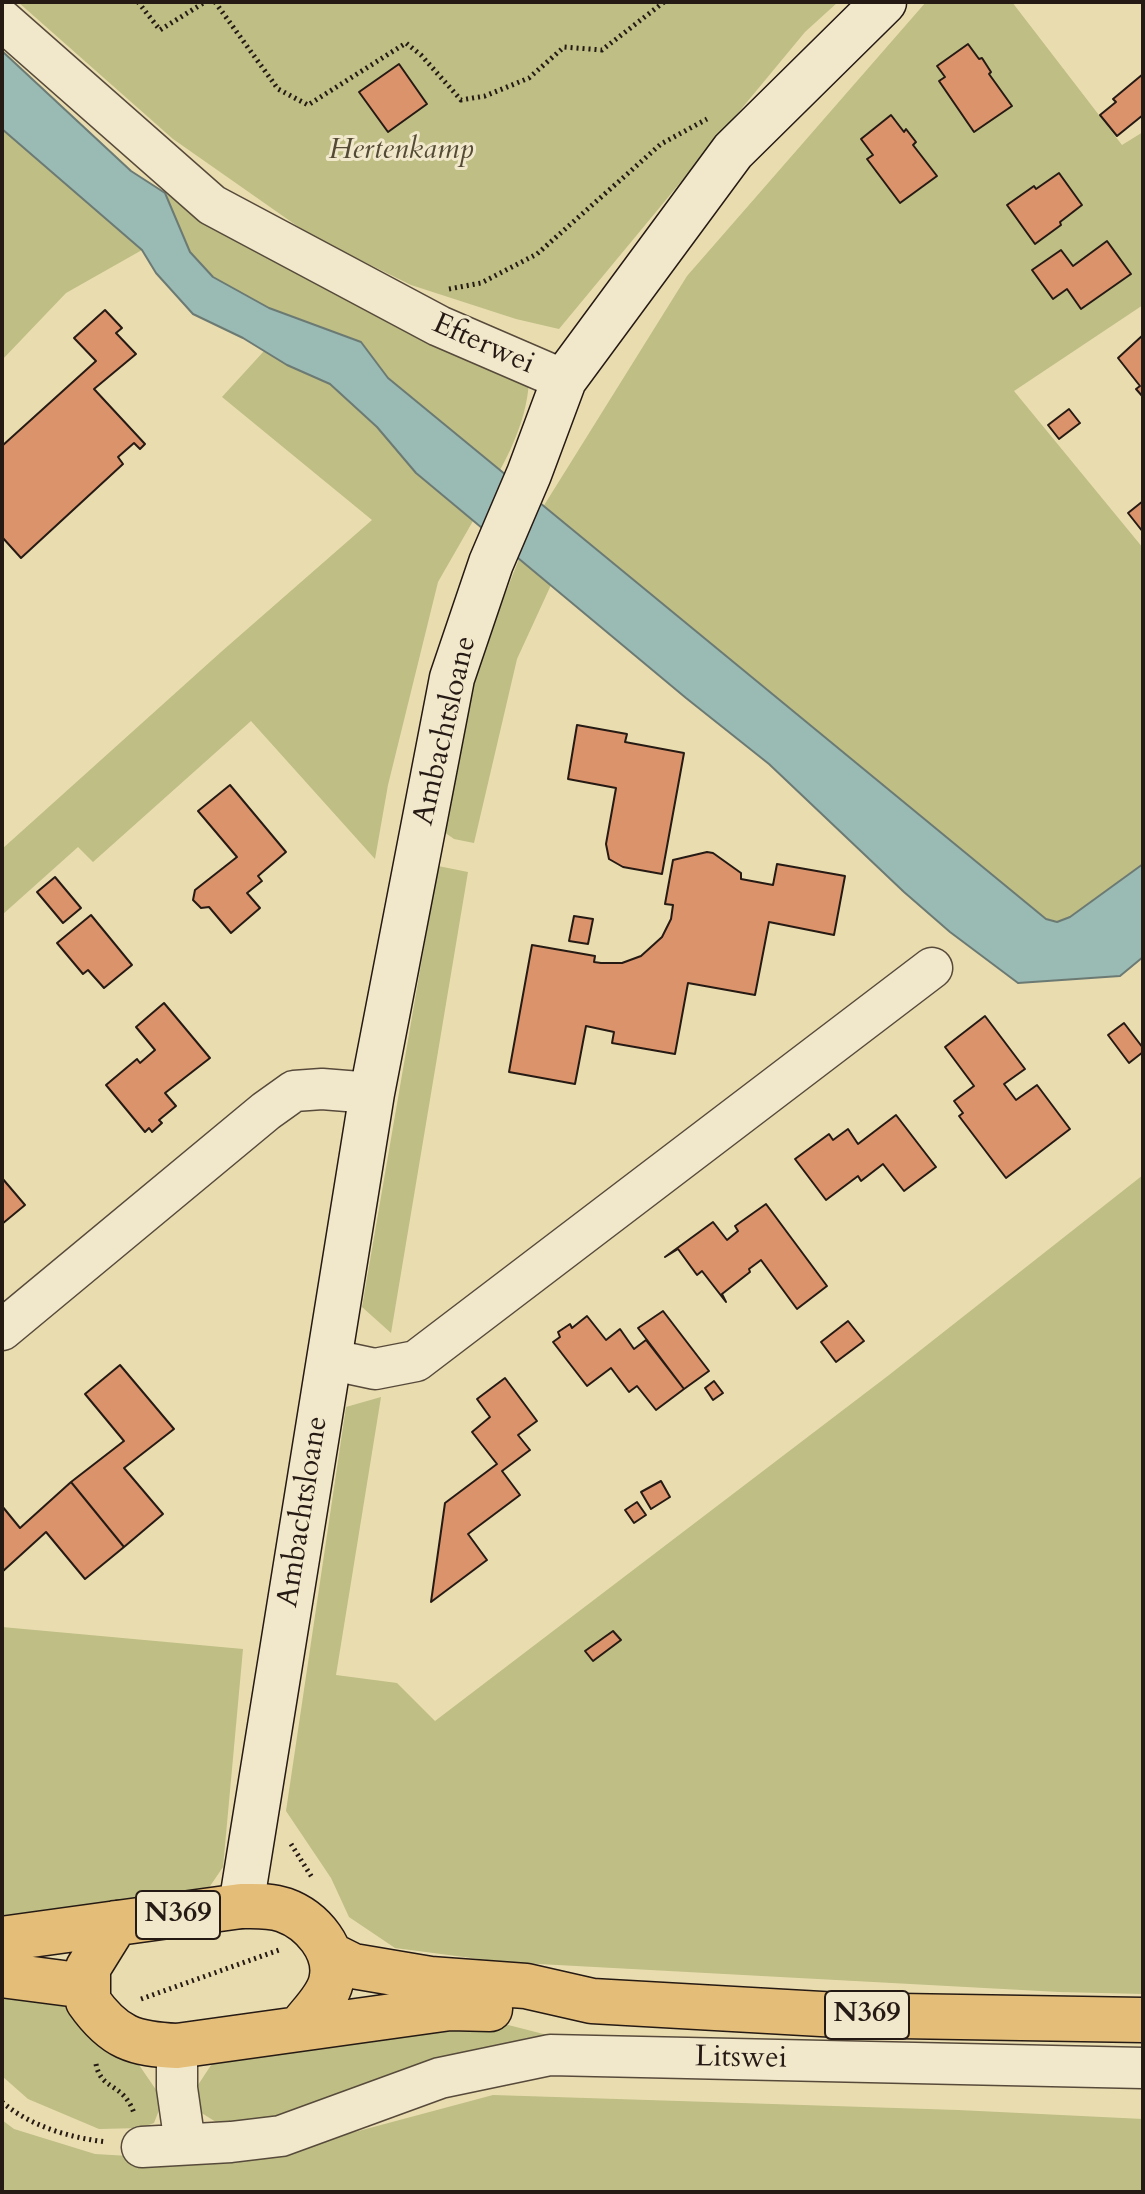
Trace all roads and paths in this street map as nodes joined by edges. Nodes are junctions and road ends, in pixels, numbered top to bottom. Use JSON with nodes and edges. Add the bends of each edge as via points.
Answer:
{"nodes":[{"id":1,"x":138,"y":2,"type":"edge"},
{"id":2,"x":205,"y":2,"type":"edge"},
{"id":3,"x":215,"y":2,"type":"edge"},
{"id":4,"x":664,"y":2,"type":"edge"},
{"id":5,"x":884,"y":2,"type":"edge"},
{"id":6,"x":2,"y":20,"type":"edge"},
{"id":7,"x":714,"y":115,"type":"dead end"},
{"id":8,"x":389,"y":300,"type":"junction"},
{"id":9,"x":564,"y":380,"type":"junction"},
{"id":10,"x":932,"y":968,"type":"dead end"},
{"id":11,"x":372,"y":1093,"type":"junction"},
{"id":12,"x":2,"y":1330,"type":"edge"},
{"id":13,"x":328,"y":1359,"type":"junction"},
{"id":14,"x":259,"y":1797,"type":"junction"},
{"id":15,"x":241,"y":1906,"type":"junction"},
{"id":16,"x":116,"y":1923,"type":"junction"},
{"id":17,"x":2,"y":1939,"type":"edge"},
{"id":18,"x":318,"y":1939,"type":"junction"},
{"id":19,"x":2,"y":1975,"type":"edge"},
{"id":20,"x":86,"y":1986,"type":"junction"},
{"id":21,"x":592,"y":2001,"type":"junction"},
{"id":22,"x":1143,"y":2020,"type":"edge"},
{"id":23,"x":111,"y":2028,"type":"junction"},
{"id":24,"x":300,"y":2028,"type":"junction"},
{"id":25,"x":177,"y":2046,"type":"junction"},
{"id":26,"x":1143,"y":2068,"type":"edge"},
{"id":27,"x":2,"y":2102,"type":"edge"},
{"id":28,"x":185,"y":2144,"type":"junction"},
{"id":29,"x":142,"y":2147,"type":"junction"}],
"edges":[{"from":1,"to":2,"type":"path","via":[[160,30]]},
{"from":3,"to":4,"type":"path","via":[[278,89],[308,105],[406,43],[461,100],[485,96],[529,78],[564,47],[602,50]]},
{"from":5,"to":9,"type":"street","name":"Efterwei","via":[[733,151]]},
{"from":6,"to":8,"type":"street","name":"Efterwei","via":[[212,205]]},
{"from":7,"to":8,"type":"path","via":[[661,144],[537,254],[481,283]]},
{"from":8,"to":9,"type":"street","name":"Efterwei"},
{"from":9,"to":11,"type":"street","name":"Ambachtsloane","via":[[452,678]]},
{"from":10,"to":13,"type":"street","via":[[416,1361],[375,1369]]},
{"from":11,"to":12,"type":"street","via":[[294,1091]]},
{"from":11,"to":13,"type":"street","name":"Ambachtsloane"},
{"from":13,"to":14,"type":"street","name":"Ambachtsloane"},
{"from":14,"to":15,"type":"street"},
{"from":14,"to":18,"type":"path","via":[[318,1887]]},
{"from":15,"to":16,"type":"main road","number":"N369"},
{"from":15,"to":18,"type":"main road","number":"N369","via":[[286,1911]]},
{"from":16,"to":17,"type":"main road","number":"N369"},
{"from":16,"to":20,"type":"main road","number":"N369","via":[[93,1957]]},
{"from":18,"to":21,"type":"main road","name":"Litswei","number":"N369","via":[[353,1966],[430,1979],[526,1986]]},
{"from":18,"to":23,"type":"path","via":[[134,2002]]},
{"from":18,"to":24,"type":"main road","via":[[333,1968],[326,1995]]},
{"from":19,"to":20,"type":"main road"},
{"from":20,"to":23,"type":"main road","number":"N369","via":[[88,2001]]},
{"from":21,"to":22,"type":"main road","name":"Litswei","number":"N369","via":[[839,2015]]},
{"from":21,"to":24,"type":"main road","name":"Litswei","number":"N369","via":[[527,2009],[450,2008]]},
{"from":23,"to":25,"type":"main road","number":"N369","via":[[145,2045]]},
{"from":23,"to":29,"type":"path","via":[[95,2061],[98,2074],[128,2098]]},
{"from":24,"to":25,"type":"main road","number":"N369"},
{"from":25,"to":28,"type":"street"},
{"from":26,"to":28,"type":"street","name":"Litswei","via":[[550,2055],[440,2078],[281,2136]]},
{"from":27,"to":29,"type":"path","via":[[19,2116],[81,2139]]},
{"from":28,"to":29,"type":"street","name":"Litswei"}]}
